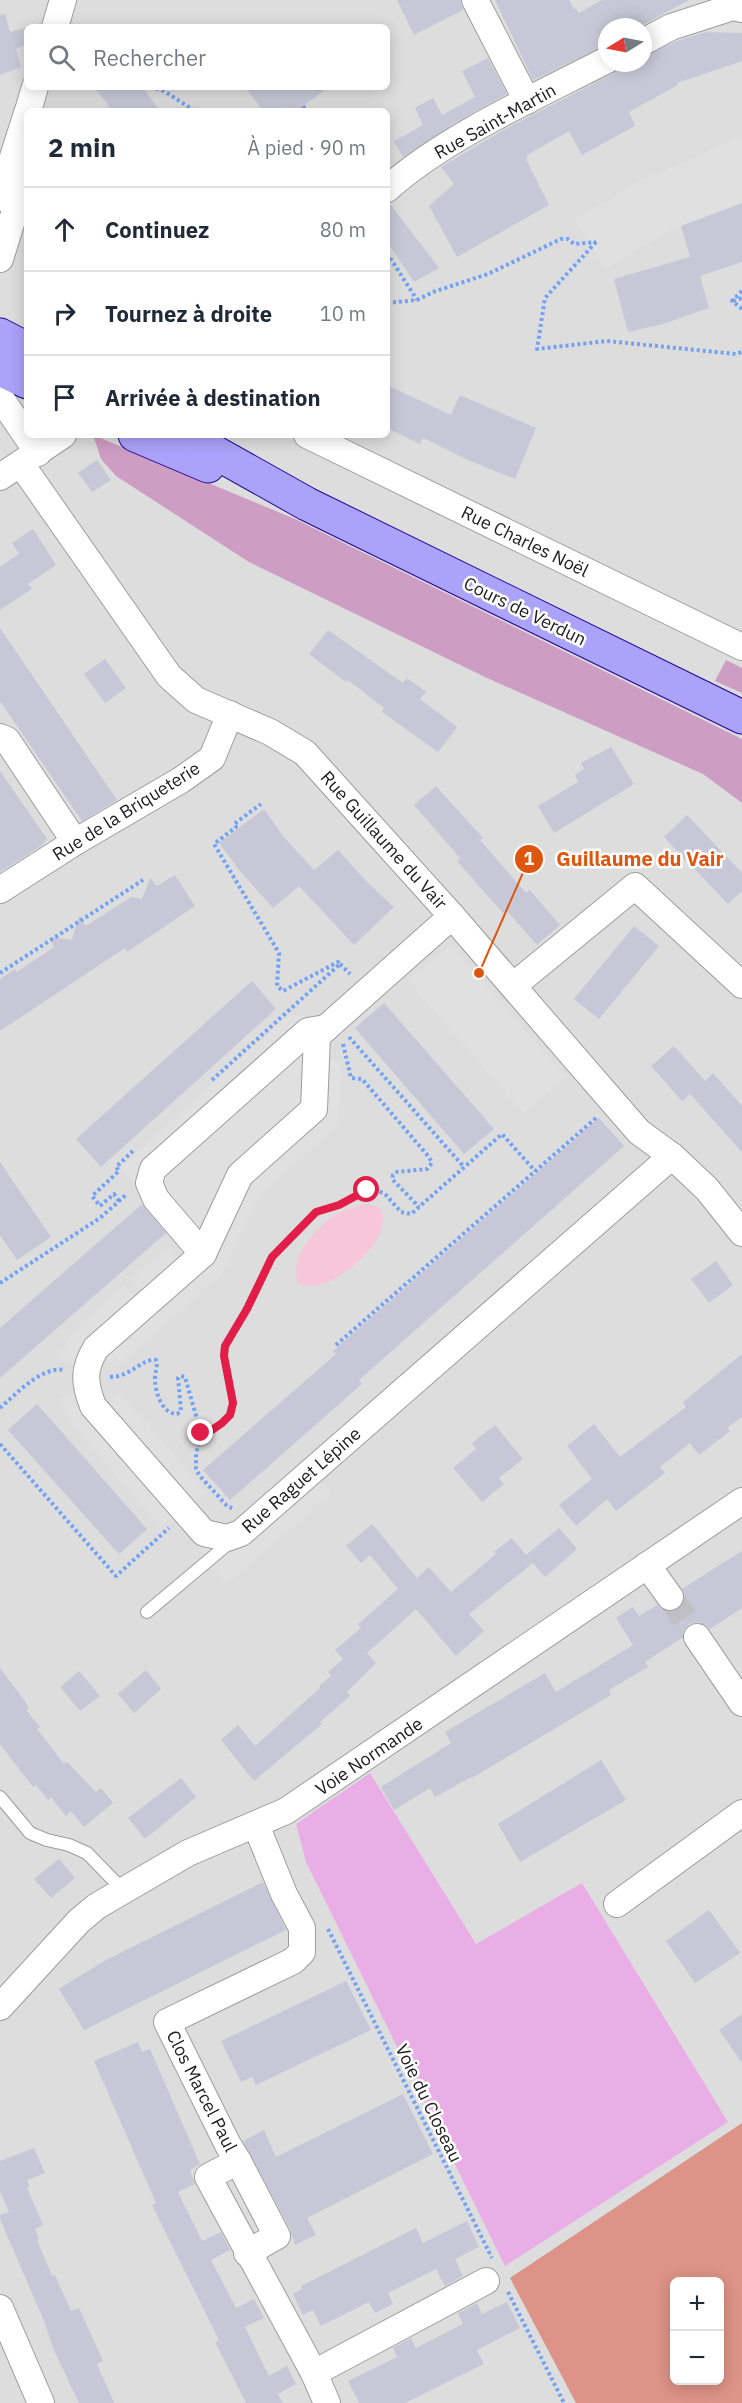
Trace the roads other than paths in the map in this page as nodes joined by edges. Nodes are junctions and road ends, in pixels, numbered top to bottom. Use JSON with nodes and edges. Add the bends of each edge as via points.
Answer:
{"nodes":[{"id":1,"x":75,"y":0,"type":"edge"},
{"id":2,"x":475,"y":0,"type":"edge"},
{"id":3,"x":736,"y":5,"type":"edge"},
{"id":4,"x":57,"y":24,"type":"edge"},
{"id":5,"x":72,"y":24,"type":"edge"},
{"id":6,"x":652,"y":37,"type":"edge"},
{"id":7,"x":598,"y":65,"type":"edge"},
{"id":8,"x":35,"y":90,"type":"edge"},
{"id":9,"x":52,"y":90,"type":"edge"},
{"id":10,"x":527,"y":101,"type":"junction"},
{"id":11,"x":28,"y":108,"type":"edge"},
{"id":12,"x":47,"y":108,"type":"edge"},
{"id":13,"x":24,"y":122,"type":"edge"},
{"id":14,"x":24,"y":182,"type":"edge"},
{"id":15,"x":390,"y":187,"type":"edge"},
{"id":16,"x":0,"y":198,"type":"edge"},
{"id":17,"x":0,"y":260,"type":"edge"},
{"id":18,"x":0,"y":335,"type":"edge"},
{"id":19,"x":24,"y":348,"type":"edge"},
{"id":20,"x":0,"y":369,"type":"edge"},
{"id":21,"x":24,"y":381,"type":"edge"},
{"id":22,"x":0,"y":397,"type":"edge"},
{"id":23,"x":59,"y":438,"type":"edge"},
{"id":24,"x":142,"y":438,"type":"edge"},
{"id":25,"x":189,"y":438,"type":"edge"},
{"id":26,"x":313,"y":438,"type":"edge"},
{"id":27,"x":20,"y":465,"type":"edge"},
{"id":28,"x":307,"y":504,"type":"junction"},
{"id":29,"x":742,"y":647,"type":"edge"},
{"id":30,"x":230,"y":714,"type":"junction"},
{"id":31,"x":742,"y":717,"type":"edge"},
{"id":32,"x":0,"y":737,"type":"edge"},
{"id":33,"x":75,"y":842,"type":"junction"},
{"id":34,"x":0,"y":890,"type":"edge"},
{"id":35,"x":452,"y":916,"type":"junction"},
{"id":36,"x":742,"y":985,"type":"edge"},
{"id":37,"x":513,"y":986,"type":"junction"},
{"id":38,"x":337,"y":1034,"type":"junction"},
{"id":39,"x":672,"y":1156,"type":"junction"},
{"id":40,"x":742,"y":1233,"type":"edge"},
{"id":41,"x":203,"y":1254,"type":"junction"},
{"id":42,"x":742,"y":1501,"type":"edge"},
{"id":43,"x":241,"y":1533,"type":"junction"},
{"id":44,"x":647,"y":1565,"type":"junction"},
{"id":45,"x":670,"y":1597,"type":"tunnel mouth"},
{"id":46,"x":147,"y":1612,"type":"dead end"},
{"id":47,"x":697,"y":1637,"type":"tunnel mouth"},
{"id":48,"x":742,"y":1703,"type":"edge"},
{"id":49,"x":0,"y":1797,"type":"edge"},
{"id":50,"x":742,"y":1813,"type":"edge"},
{"id":51,"x":256,"y":1825,"type":"junction"},
{"id":52,"x":123,"y":1890,"type":"junction"},
{"id":53,"x":617,"y":1904,"type":"dead end"},
{"id":54,"x":0,"y":2007,"type":"edge"},
{"id":55,"x":238,"y":2161,"type":"junction"},
{"id":56,"x":247,"y":2253,"type":"junction"},
{"id":57,"x":496,"y":2278,"type":"road end"},
{"id":58,"x":0,"y":2308,"type":"edge"},
{"id":59,"x":314,"y":2373,"type":"junction"},
{"id":60,"x":41,"y":2403,"type":"edge"},
{"id":61,"x":327,"y":2403,"type":"edge"}],
"edges":[{"from":1,"to":4,"type":"street"},
{"from":1,"to":5,"type":"street"},
{"from":2,"to":10,"type":"street"},
{"from":3,"to":6,"type":"street"},
{"from":7,"to":10,"type":"street","name":"Rue Saint-Martin"},
{"from":8,"to":11,"type":"street"},
{"from":9,"to":12,"type":"street"},
{"from":10,"to":15,"type":"street","name":"Rue Saint-Martin","via":[[443,149]]},
{"from":13,"to":16,"type":"street"},
{"from":14,"to":17,"type":"street"},
{"from":18,"to":19,"type":"main road"},
{"from":20,"to":21,"type":"main road"},
{"from":22,"to":27,"type":"street","name":"Rue Guillaume du Vair"},
{"from":23,"to":27,"type":"street"},
{"from":24,"to":28,"type":"main road","name":"Cours de Verdun"},
{"from":25,"to":28,"type":"main road","name":"Cours de Verdun"},
{"from":26,"to":29,"type":"street","name":"Rue Charles Noël"},
{"from":27,"to":30,"type":"street","name":"Rue Guillaume du Vair","via":[[170,676],[196,700]]},
{"from":28,"to":31,"type":"main road","name":"Cours de Verdun"},
{"from":30,"to":33,"type":"street","name":"Rue de la Briqueterie","via":[[212,758]]},
{"from":30,"to":35,"type":"street","name":"Rue Guillaume du Vair","via":[[305,753]]},
{"from":32,"to":33,"type":"street","via":[[7,740]]},
{"from":33,"to":34,"type":"street","name":"Rue de la Briqueterie"},
{"from":35,"to":37,"type":"street","name":"Rue Guillaume du Vair"},
{"from":35,"to":38,"type":"street","via":[[366,992]]},
{"from":36,"to":37,"type":"street","via":[[635,886]]},
{"from":37,"to":39,"type":"street","name":"Rue Guillaume du Vair","via":[[639,1131]]},
{"from":38,"to":41,"type":"street","via":[[317,1036],[314,1108],[240,1175]]},
{"from":38,"to":41,"type":"street","via":[[308,1030],[153,1169],[149,1183],[156,1199]]},
{"from":39,"to":40,"type":"street","name":"Rue Guillaume du Vair","via":[[707,1189]]},
{"from":39,"to":43,"type":"street","name":"Rue Raguet Lépine"},
{"from":41,"to":43,"type":"street","name":"Rue Raguet Lépine","via":[[96,1348],[84,1374],[86,1390],[93,1406],[204,1533],[227,1538]]},
{"from":42,"to":44,"type":"street","name":"Voie Normande"},
{"from":43,"to":46,"type":"lane"},
{"from":44,"to":45,"type":"street"},
{"from":44,"to":51,"type":"street","name":"Voie Normande","via":[[286,1811]]},
{"from":47,"to":48,"type":"street"},
{"from":49,"to":52,"type":"lane","via":[[30,1833],[87,1853]]},
{"from":50,"to":53,"type":"street"},
{"from":51,"to":52,"type":"street","name":"Voie Normande","via":[[188,1853]]},
{"from":51,"to":55,"type":"street","name":"Clos Marcel Paul","via":[[302,1928],[302,1952],[293,1961],[167,2022]]},
{"from":52,"to":54,"type":"street","name":"Voie Normande","via":[[79,1921]]},
{"from":55,"to":56,"type":"street","name":"Clos Marcel Paul","via":[[277,2236]]},
{"from":55,"to":56,"type":"street","name":"Clos Marcel Paul","via":[[208,2177]]},
{"from":56,"to":59,"type":"street","name":"Clos Marcel Paul"},
{"from":57,"to":59,"type":"street"},
{"from":58,"to":60,"type":"street"},
{"from":59,"to":61,"type":"street","name":"Clos Marcel Paul"}]}
